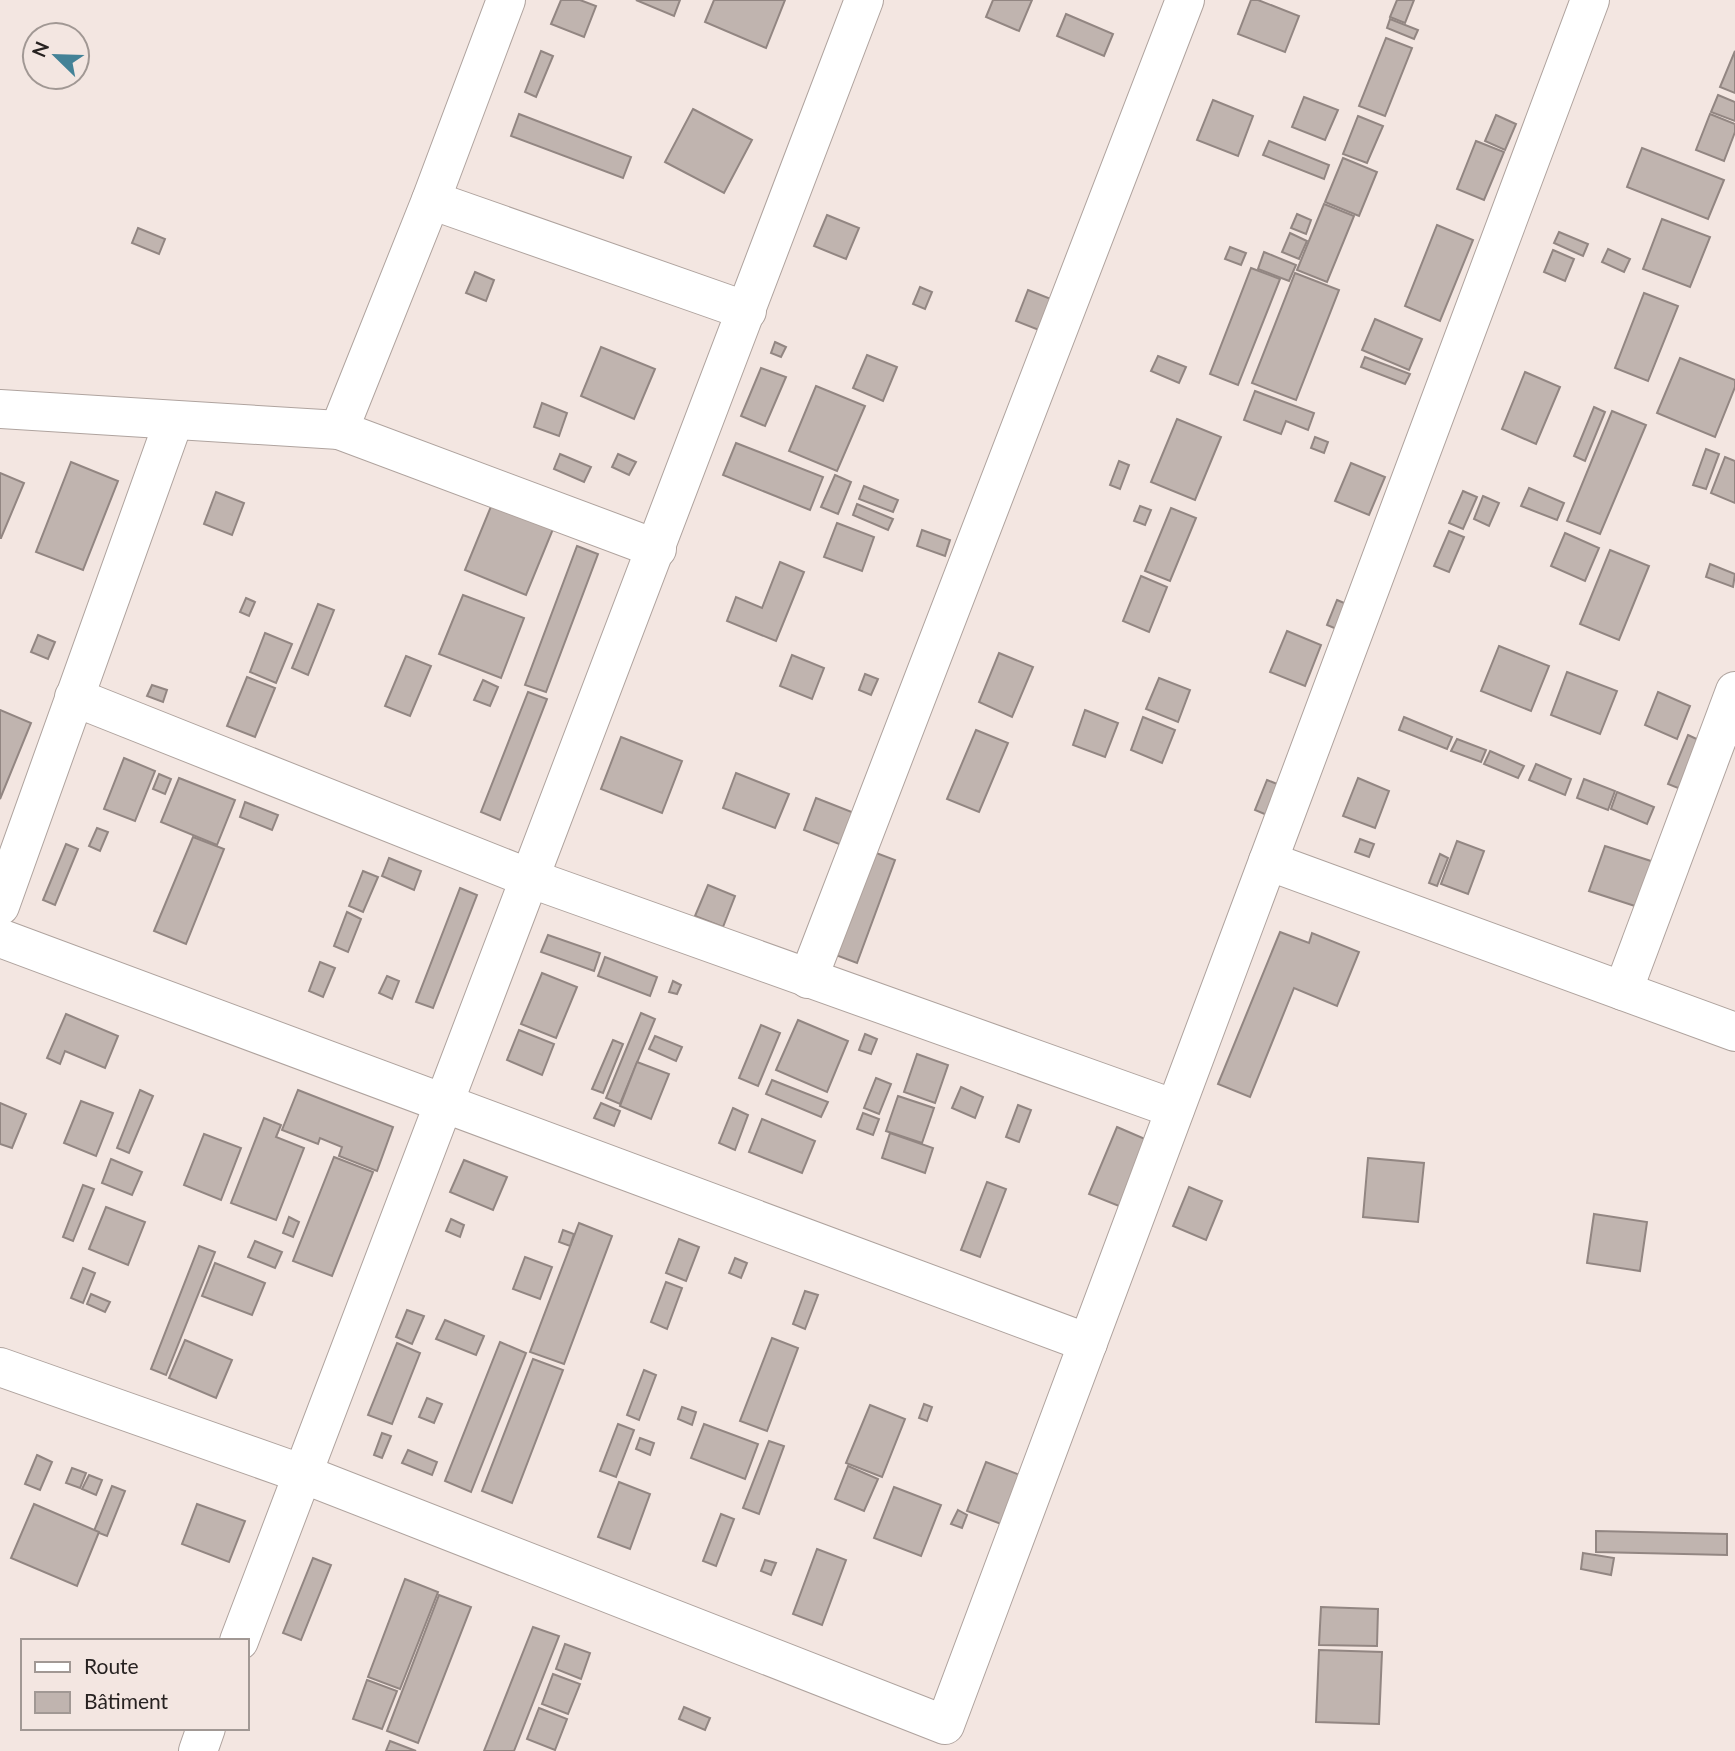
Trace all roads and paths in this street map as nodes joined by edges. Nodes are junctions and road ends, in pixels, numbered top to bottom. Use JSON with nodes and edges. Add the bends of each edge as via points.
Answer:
{"nodes":[{"id":1,"x":506,"y":0,"type":"edge"},
{"id":2,"x":864,"y":0,"type":"edge"},
{"id":3,"x":1590,"y":0,"type":"edge"},
{"id":4,"x":1175,"y":3,"type":"edge"},
{"id":5,"x":431,"y":200,"type":"junction"},
{"id":6,"x":747,"y":311,"type":"junction"},
{"id":7,"x":0,"y":409,"type":"edge"},
{"id":8,"x":174,"y":420,"type":"junction"},
{"id":9,"x":339,"y":430,"type":"junction"},
{"id":10,"x":657,"y":549,"type":"junction"},
{"id":11,"x":1735,"y":691,"type":"edge"},
{"id":12,"x":74,"y":698,"type":"junction"},
{"id":13,"x":1268,"y":862,"type":"junction"},
{"id":14,"x":529,"y":878,"type":"junction"},
{"id":15,"x":0,"y":906,"type":"edge"},
{"id":16,"x":0,"y":938,"type":"edge"},
{"id":17,"x":808,"y":979,"type":"junction"},
{"id":18,"x":1623,"y":991,"type":"junction"},
{"id":19,"x":1735,"y":1032,"type":"edge"},
{"id":20,"x":444,"y":1102,"type":"junction"},
{"id":21,"x":1175,"y":1109,"type":"junction"},
{"id":22,"x":1088,"y":1343,"type":"junction"},
{"id":23,"x":0,"y":1367,"type":"edge"},
{"id":24,"x":303,"y":1474,"type":"junction"},
{"id":25,"x":241,"y":1639,"type":"edge"},
{"id":26,"x":205,"y":1730,"type":"edge"},
{"id":27,"x":198,"y":1751,"type":"edge"}],
"edges":[{"from":1,"to":5,"type":"street"},
{"from":2,"to":6,"type":"street"},
{"from":3,"to":13,"type":"street"},
{"from":4,"to":17,"type":"street"},
{"from":5,"to":6,"type":"street"},
{"from":5,"to":9,"type":"street"},
{"from":6,"to":10,"type":"street"},
{"from":7,"to":8,"type":"street"},
{"from":8,"to":9,"type":"street"},
{"from":8,"to":12,"type":"street"},
{"from":9,"to":10,"type":"street"},
{"from":10,"to":14,"type":"street"},
{"from":11,"to":18,"type":"street"},
{"from":12,"to":14,"type":"street"},
{"from":12,"to":15,"type":"street"},
{"from":13,"to":18,"type":"street"},
{"from":13,"to":21,"type":"street"},
{"from":14,"to":17,"type":"street"},
{"from":14,"to":20,"type":"street"},
{"from":16,"to":20,"type":"street"},
{"from":17,"to":21,"type":"street"},
{"from":18,"to":19,"type":"street"},
{"from":20,"to":22,"type":"street"},
{"from":20,"to":24,"type":"street"},
{"from":21,"to":22,"type":"street"},
{"from":22,"to":24,"type":"street","via":[[945,1725]]},
{"from":23,"to":24,"type":"street"},
{"from":24,"to":25,"type":"street"},
{"from":26,"to":27,"type":"street"}]}
